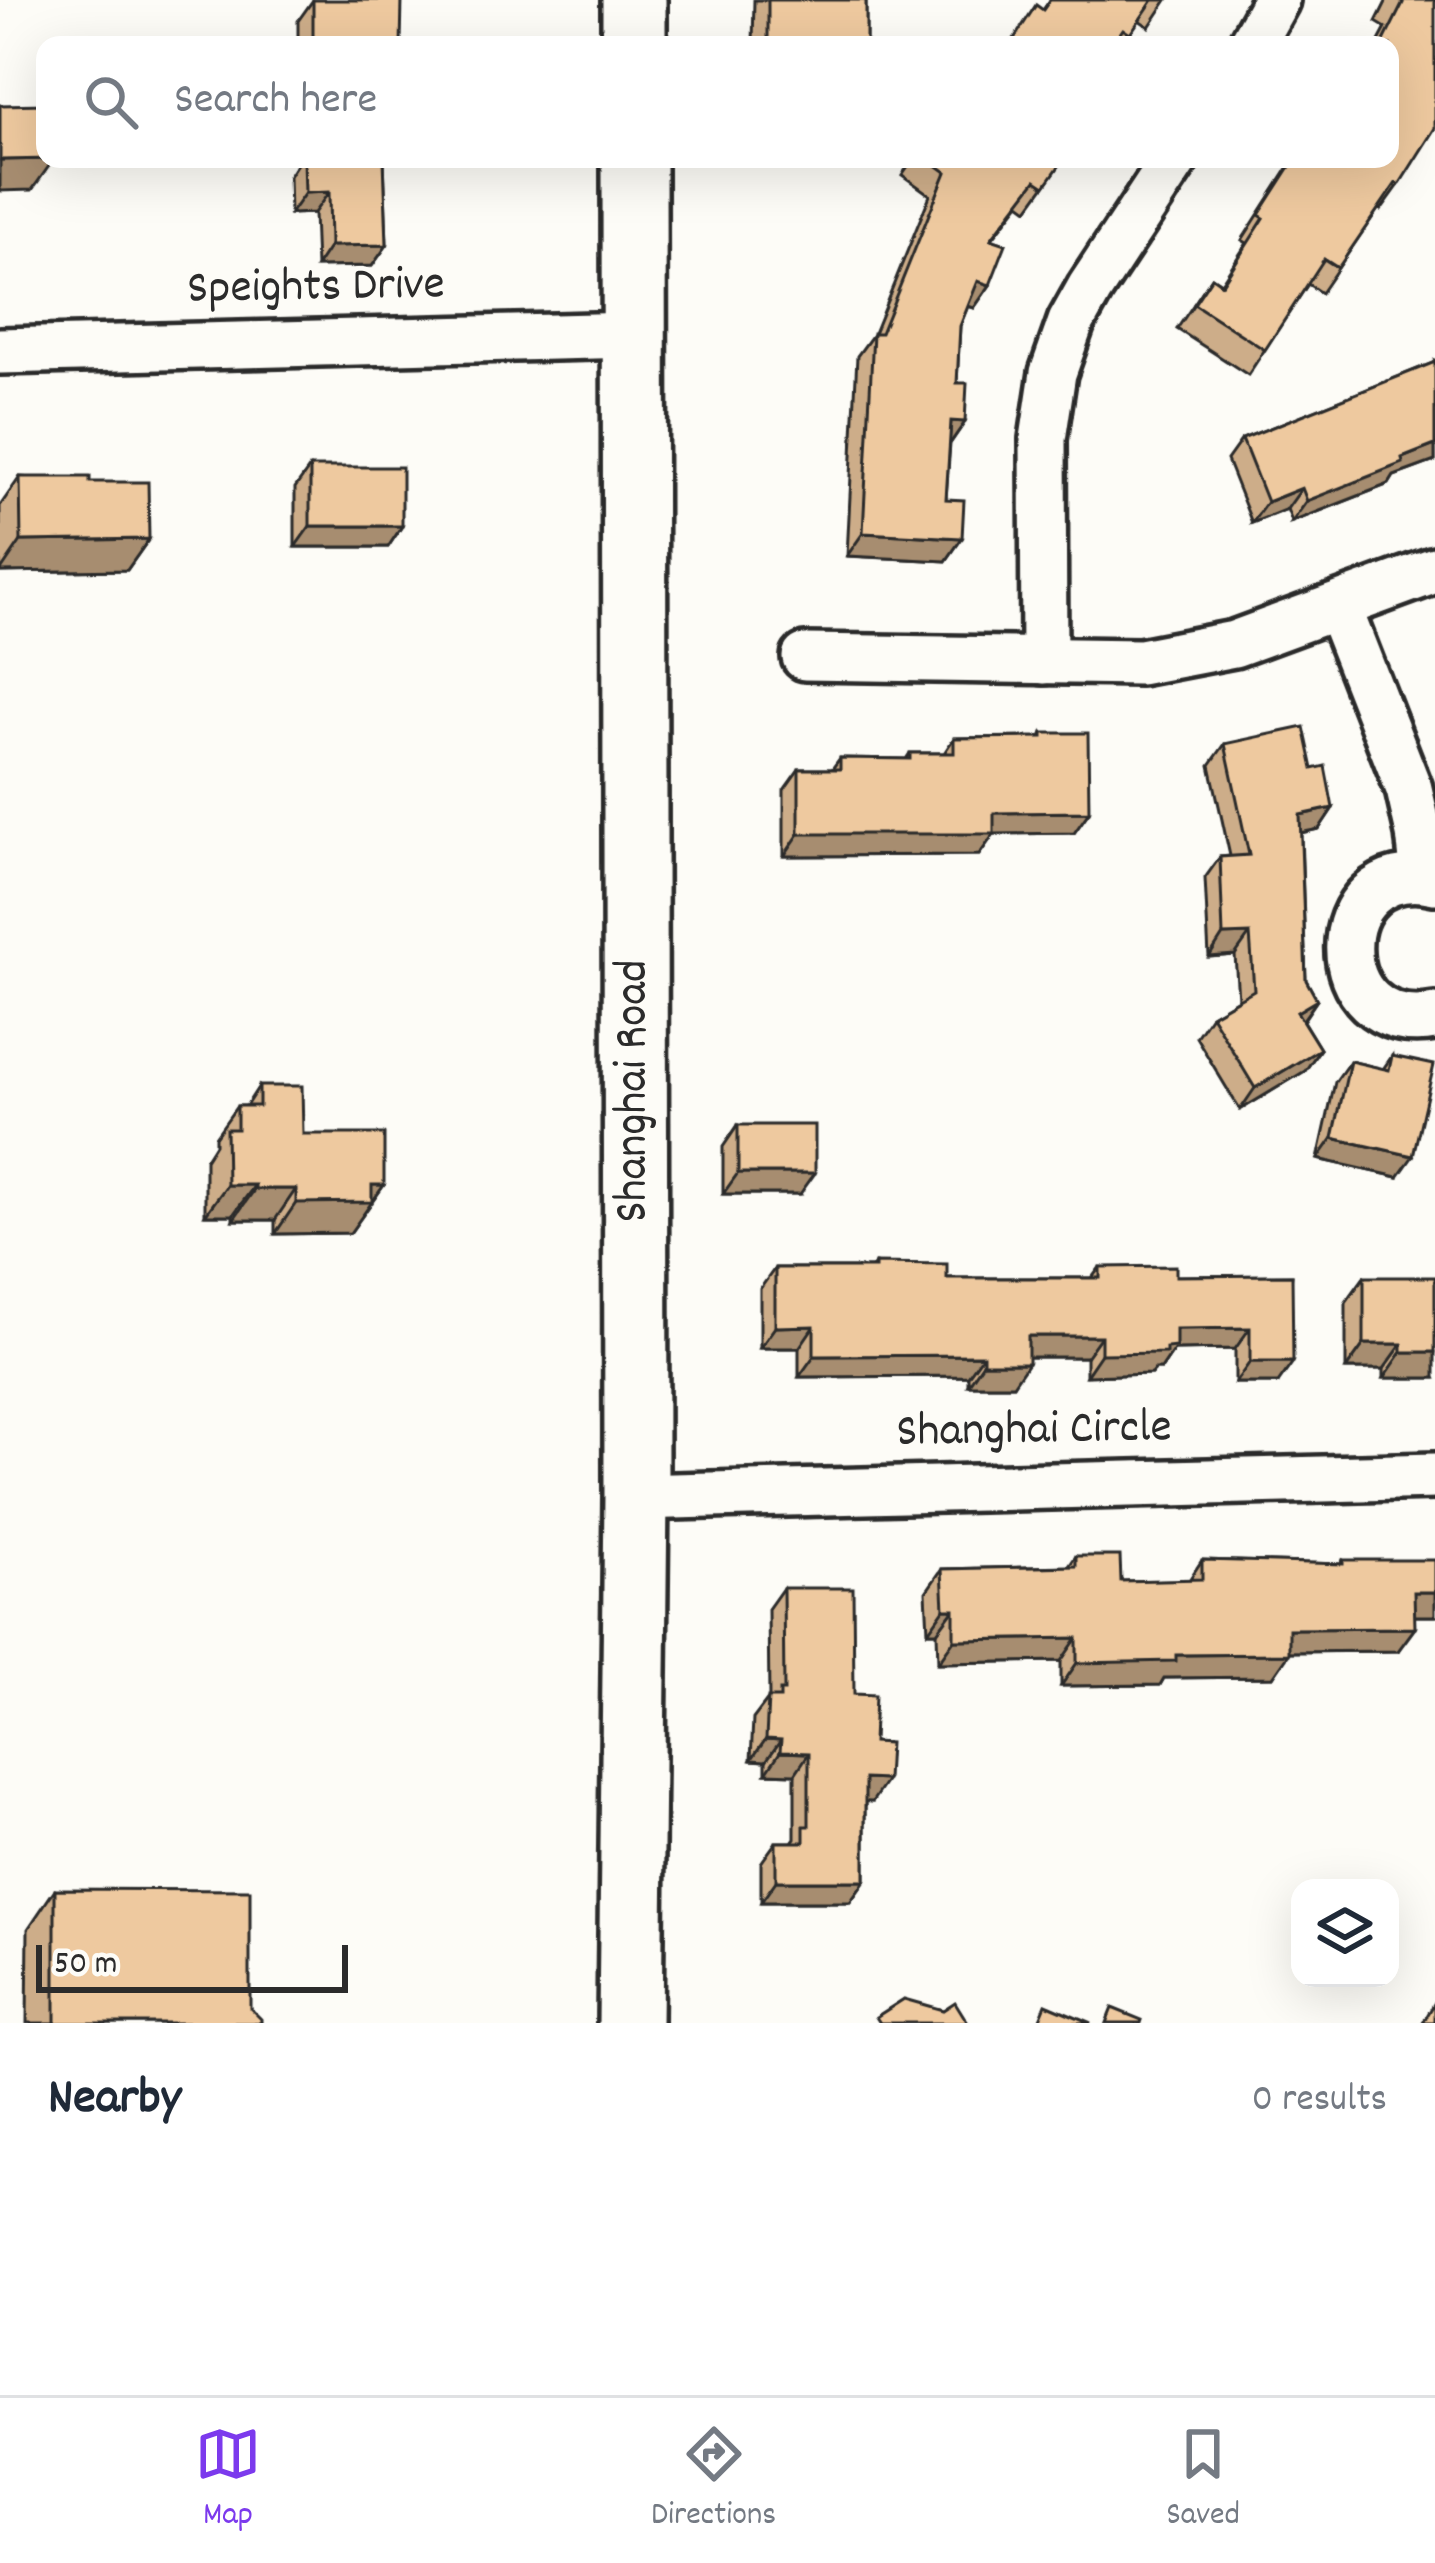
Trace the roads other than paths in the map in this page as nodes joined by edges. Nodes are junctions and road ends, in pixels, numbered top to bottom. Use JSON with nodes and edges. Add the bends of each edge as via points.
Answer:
{"nodes":[{"id":1,"x":634,"y":0,"type":"edge"},
{"id":2,"x":1276,"y":0,"type":"edge"},
{"id":3,"x":634,"y":36,"type":"edge"},
{"id":4,"x":1256,"y":36,"type":"edge"},
{"id":5,"x":634,"y":168,"type":"edge"},
{"id":6,"x":1169,"y":168,"type":"edge"},
{"id":7,"x":634,"y":335,"type":"junction"},
{"id":8,"x":0,"y":351,"type":"edge"},
{"id":9,"x":1435,"y":571,"type":"edge"},
{"id":10,"x":1338,"y":607,"type":"junction"},
{"id":11,"x":805,"y":656,"type":"dead end"},
{"id":12,"x":1045,"y":661,"type":"junction"},
{"id":13,"x":1429,"y":879,"type":"edge"},
{"id":14,"x":1435,"y":1017,"type":"edge"},
{"id":15,"x":1435,"y":1476,"type":"edge"},
{"id":16,"x":636,"y":1497,"type":"junction"},
{"id":17,"x":630,"y":2023,"type":"edge"}],
"edges":[{"from":1,"to":3,"type":"street"},
{"from":2,"to":4,"type":"street"},
{"from":5,"to":7,"type":"street","name":"Shanghai Road"},
{"from":6,"to":12,"type":"street","via":[[1090,288],[1052,373],[1043,439]]},
{"from":7,"to":8,"type":"street","name":"Speights Drive"},
{"from":7,"to":16,"type":"street","name":"Shanghai Road"},
{"from":9,"to":10,"type":"street"},
{"from":10,"to":12,"type":"street","via":[[1168,658]]},
{"from":10,"to":13,"type":"street","via":[[1414,805]]},
{"from":11,"to":12,"type":"street"},
{"from":13,"to":14,"type":"street","via":[[1396,880],[1367,899],[1354,917],[1348,958],[1368,999],[1386,1012]]},
{"from":15,"to":16,"type":"street","name":"Shanghai Circle"},
{"from":16,"to":17,"type":"street","name":"Shanghai Road"}]}
